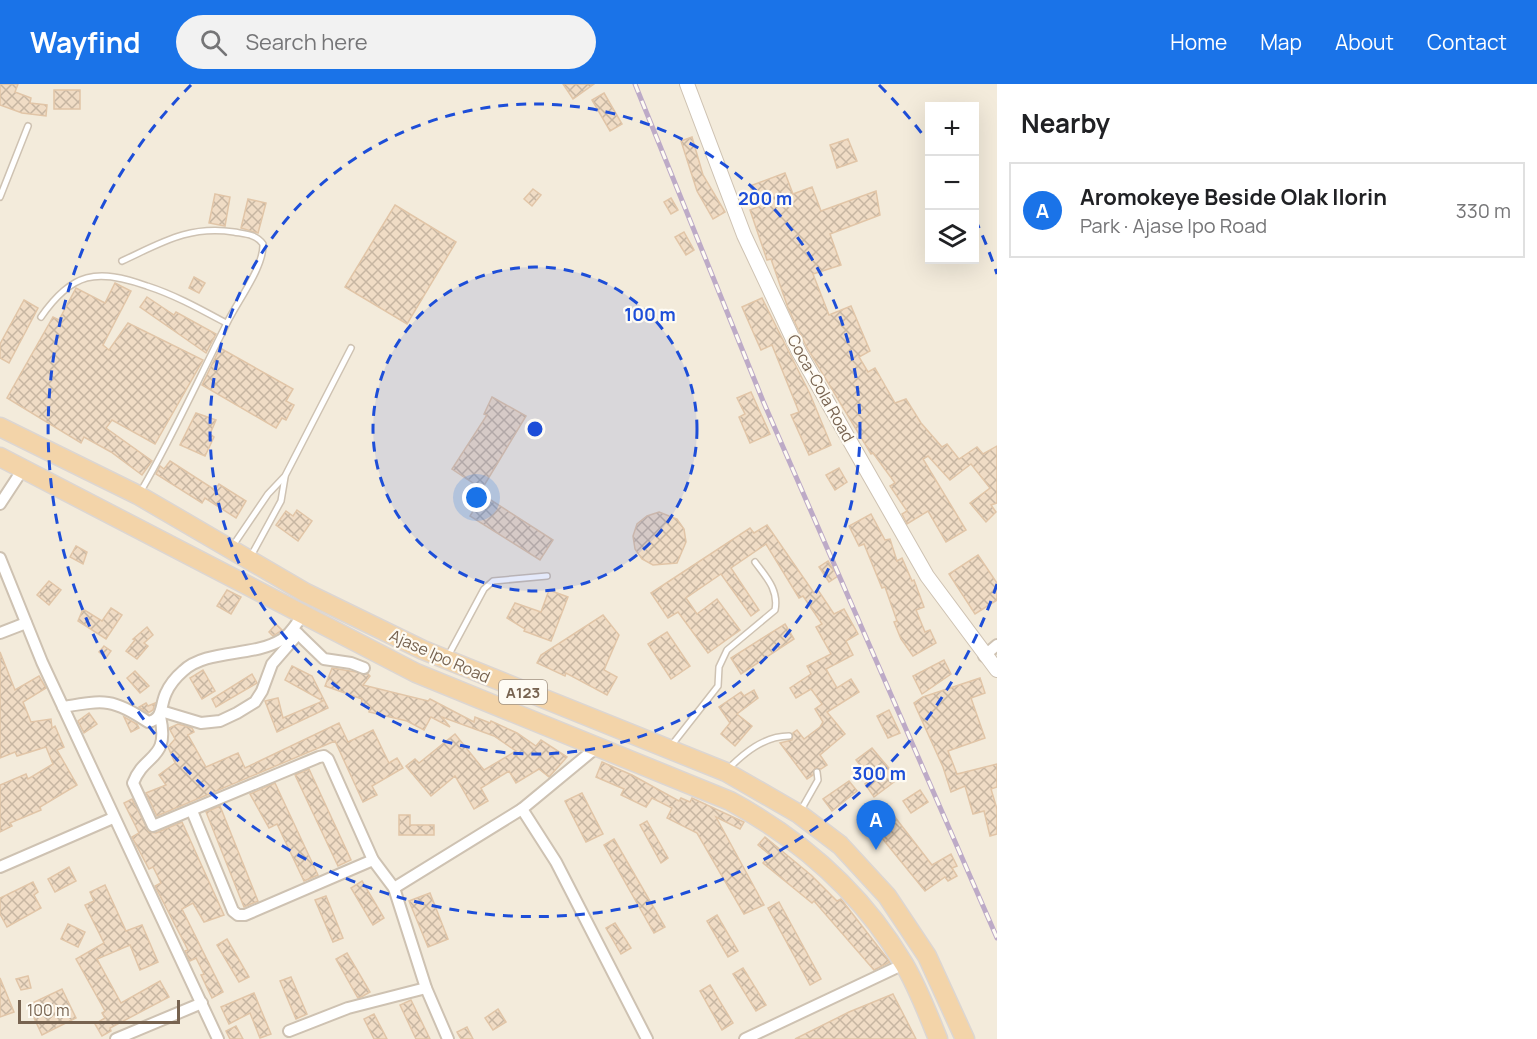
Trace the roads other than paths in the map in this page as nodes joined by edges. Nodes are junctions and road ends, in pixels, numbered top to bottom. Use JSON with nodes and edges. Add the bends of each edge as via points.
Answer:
{"nodes":[{"id":1,"x":687,"y":84,"type":"edge"},
{"id":2,"x":28,"y":126,"type":"dead end"},
{"id":3,"x":0,"y":197,"type":"edge"},
{"id":4,"x":122,"y":261,"type":"dead end"},
{"id":5,"x":41,"y":317,"type":"dead end"},
{"id":6,"x":226,"y":323,"type":"junction"},
{"id":7,"x":351,"y":348,"type":"dead end"},
{"id":8,"x":0,"y":427,"type":"edge"},
{"id":9,"x":0,"y":457,"type":"edge"},
{"id":10,"x":23,"y":469,"type":"junction"},
{"id":11,"x":285,"y":476,"type":"junction"},
{"id":12,"x":138,"y":495,"type":"junction"},
{"id":13,"x":0,"y":504,"type":"edge"},
{"id":14,"x":231,"y":549,"type":"junction"},
{"id":15,"x":0,"y":558,"type":"edge"},
{"id":16,"x":249,"y":560,"type":"junction"},
{"id":17,"x":755,"y":562,"type":"dead end"},
{"id":18,"x":547,"y":576,"type":"dead end"},
{"id":19,"x":26,"y":623,"type":"junction"},
{"id":20,"x":297,"y":626,"type":"junction"},
{"id":21,"x":0,"y":633,"type":"edge"},
{"id":22,"x":997,"y":645,"type":"edge"},
{"id":23,"x":984,"y":656,"type":"junction"},
{"id":24,"x":443,"y":659,"type":"junction"},
{"id":25,"x":364,"y":668,"type":"dead end"},
{"id":26,"x":997,"y":670,"type":"edge"},
{"id":27,"x":431,"y":680,"type":"junction"},
{"id":28,"x":63,"y":707,"type":"junction"},
{"id":29,"x":160,"y":714,"type":"junction"},
{"id":30,"x":789,"y":736,"type":"dead end"},
{"id":31,"x":597,"y":747,"type":"junction"},
{"id":32,"x":668,"y":750,"type":"junction"},
{"id":33,"x":726,"y":772,"type":"junction"},
{"id":34,"x":817,"y":772,"type":"dead end"},
{"id":35,"x":522,"y":809,"type":"junction"},
{"id":36,"x":192,"y":811,"type":"junction"},
{"id":37,"x":799,"y":814,"type":"junction"},
{"id":38,"x":113,"y":818,"type":"junction"},
{"id":39,"x":373,"y":860,"type":"junction"},
{"id":40,"x":0,"y":867,"type":"edge"},
{"id":41,"x":394,"y":888,"type":"junction"},
{"id":42,"x":904,"y":964,"type":"junction"},
{"id":43,"x":426,"y":988,"type":"junction"},
{"id":44,"x":202,"y":1004,"type":"junction"},
{"id":45,"x":289,"y":1031,"type":"dead end"},
{"id":46,"x":116,"y":1039,"type":"edge"},
{"id":47,"x":218,"y":1039,"type":"edge"},
{"id":48,"x":448,"y":1039,"type":"edge"},
{"id":49,"x":647,"y":1039,"type":"edge"},
{"id":50,"x":745,"y":1039,"type":"edge"},
{"id":51,"x":938,"y":1039,"type":"edge"},
{"id":52,"x":965,"y":1039,"type":"edge"}],
"edges":[{"from":1,"to":23,"type":"street","name":"Coca-Cola Road","via":[[744,235],[799,351],[927,576]]},
{"from":2,"to":3,"type":"lane"},
{"from":4,"to":6,"type":"lane","via":[[184,233],[213,229],[259,239],[263,250]]},
{"from":5,"to":6,"type":"lane","via":[[55,297],[74,283],[106,274],[176,296]]},
{"from":6,"to":12,"type":"lane","via":[[174,435]]},
{"from":7,"to":11,"type":"lane"},
{"from":8,"to":12,"type":"highway","name":"Ajase Ipo Road","number":"A123"},
{"from":9,"to":10,"type":"highway","name":"Ajase Ipo Road","number":"A123"},
{"from":10,"to":13,"type":"street"},
{"from":10,"to":20,"type":"highway","name":"Ajase Ipo Road","number":"A123"},
{"from":11,"to":14,"type":"lane"},
{"from":11,"to":16,"type":"lane","via":[[281,501]]},
{"from":12,"to":14,"type":"highway","name":"Ajase Ipo Road","number":"A123"},
{"from":14,"to":16,"type":"highway","name":"Ajase Ipo Road","number":"A123"},
{"from":15,"to":19,"type":"street"},
{"from":16,"to":24,"type":"highway","name":"Ajase Ipo Road","number":"A123","via":[[306,593]]},
{"from":17,"to":32,"type":"lane","via":[[775,591],[774,610],[727,650],[719,667],[718,686]]},
{"from":18,"to":24,"type":"lane","via":[[494,580],[484,589]]},
{"from":19,"to":21,"type":"street"},
{"from":19,"to":28,"type":"street"},
{"from":20,"to":25,"type":"street","via":[[324,659]]},
{"from":20,"to":27,"type":"highway","name":"Ajase Ipo Road","number":"A123"},
{"from":20,"to":29,"type":"street","via":[[280,641],[186,668],[165,693]]},
{"from":20,"to":29,"type":"street","via":[[272,664],[255,702],[220,721],[201,723]]},
{"from":22,"to":23,"type":"street"},
{"from":23,"to":26,"type":"street","name":"Coca-Cola Road"},
{"from":24,"to":27,"type":"highway"},
{"from":24,"to":32,"type":"highway","name":"Ajase Ipo Road","number":"A123"},
{"from":27,"to":31,"type":"highway","name":"Ajase Ipo Road","number":"A123"},
{"from":28,"to":29,"type":"street","via":[[101,700],[148,722]]},
{"from":28,"to":38,"type":"street"},
{"from":29,"to":36,"type":"street","via":[[164,735],[156,756],[133,783],[153,826]]},
{"from":30,"to":33,"type":"lane","via":[[775,736],[743,754]]},
{"from":31,"to":35,"type":"street"},
{"from":31,"to":42,"type":"highway","name":"Ajase Ipo Road","number":"A123","via":[[730,801],[790,837],[847,888]]},
{"from":32,"to":33,"type":"highway","name":"Ajase Ipo Road","number":"A123"},
{"from":33,"to":37,"type":"highway","name":"Ajase Ipo Road","number":"A123"},
{"from":34,"to":37,"type":"lane","via":[[818,780]]},
{"from":35,"to":41,"type":"street"},
{"from":35,"to":49,"type":"street","via":[[556,862]]},
{"from":36,"to":39,"type":"street","via":[[324,756]]},
{"from":36,"to":39,"type":"street","via":[[238,915]]},
{"from":37,"to":52,"type":"highway","name":"Ajase Ipo Road","number":"A123","via":[[840,845],[887,896],[927,956]]},
{"from":38,"to":40,"type":"street"},
{"from":38,"to":44,"type":"street"},
{"from":39,"to":41,"type":"street"},
{"from":41,"to":43,"type":"street"},
{"from":42,"to":50,"type":"street"},
{"from":42,"to":51,"type":"highway","name":"Ajase Ipo Road","number":"A123"},
{"from":43,"to":45,"type":"street","via":[[348,1008]]},
{"from":43,"to":48,"type":"street"},
{"from":44,"to":46,"type":"street"},
{"from":44,"to":47,"type":"street"}]}
